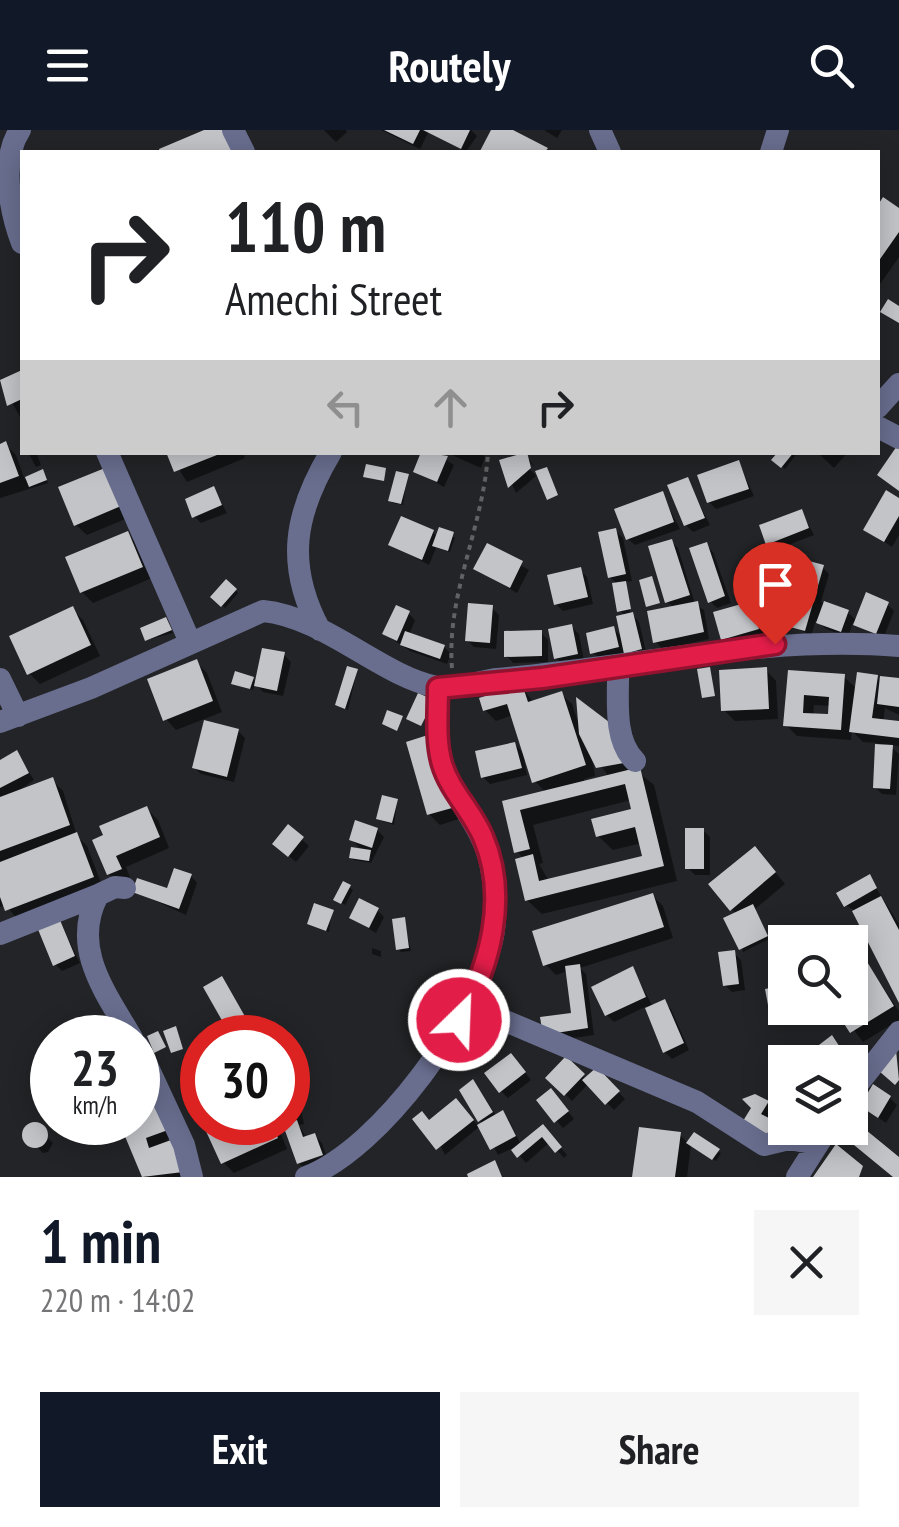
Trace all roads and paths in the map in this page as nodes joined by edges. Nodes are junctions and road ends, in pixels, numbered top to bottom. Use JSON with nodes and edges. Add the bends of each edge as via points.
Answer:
{"nodes":[{"id":1,"x":20,"y":130,"type":"edge"},
{"id":2,"x":20,"y":234,"type":"edge"},
{"id":3,"x":899,"y":384,"type":"edge"},
{"id":4,"x":880,"y":405,"type":"edge"},
{"id":5,"x":108,"y":455,"type":"edge"},
{"id":6,"x":329,"y":455,"type":"edge"},
{"id":7,"x":488,"y":455,"type":"edge"},
{"id":8,"x":320,"y":630,"type":"junction"},
{"id":9,"x":190,"y":642,"type":"junction"},
{"id":10,"x":899,"y":646,"type":"edge"},
{"id":11,"x":618,"y":666,"type":"junction"},
{"id":12,"x":0,"y":678,"type":"edge"},
{"id":13,"x":445,"y":687,"type":"junction"},
{"id":14,"x":9,"y":719,"type":"edge"},
{"id":15,"x":635,"y":760,"type":"dead end"},
{"id":16,"x":125,"y":888,"type":"dead end"},
{"id":17,"x":98,"y":895,"type":"junction"},
{"id":18,"x":0,"y":934,"type":"edge"},
{"id":19,"x":472,"y":997,"type":"junction"},
{"id":20,"x":118,"y":1015,"type":"edge"},
{"id":21,"x":899,"y":1032,"type":"edge"},
{"id":22,"x":868,"y":1071,"type":"edge"},
{"id":23,"x":160,"y":1093,"type":"edge"},
{"id":24,"x":768,"y":1143,"type":"edge"},
{"id":25,"x":817,"y":1145,"type":"edge"},
{"id":26,"x":192,"y":1177,"type":"edge"},
{"id":27,"x":306,"y":1177,"type":"edge"},
{"id":28,"x":797,"y":1177,"type":"edge"}],
"edges":[{"from":1,"to":2,"type":"street","via":[[8,178]]},
{"from":3,"to":4,"type":"street"},
{"from":5,"to":9,"type":"street"},
{"from":6,"to":8,"type":"street","via":[[310,487],[296,560]]},
{"from":7,"to":13,"type":"path","via":[[449,635]]},
{"from":8,"to":9,"type":"street","via":[[262,610]]},
{"from":8,"to":13,"type":"street"},
{"from":9,"to":14,"type":"street"},
{"from":10,"to":11,"type":"street","via":[[797,642]]},
{"from":11,"to":13,"type":"street"},
{"from":11,"to":15,"type":"street","via":[[620,733]]},
{"from":12,"to":14,"type":"street"},
{"from":13,"to":19,"type":"street","via":[[442,762],[492,869],[494,933]]},
{"from":16,"to":17,"type":"street"},
{"from":17,"to":18,"type":"street"},
{"from":17,"to":20,"type":"street","via":[[86,926],[97,982]]},
{"from":19,"to":24,"type":"street","via":[[503,1020],[697,1102]]},
{"from":19,"to":27,"type":"street","via":[[378,1127],[342,1159]]},
{"from":21,"to":22,"type":"street"},
{"from":23,"to":26,"type":"street"},
{"from":25,"to":28,"type":"street"}]}
